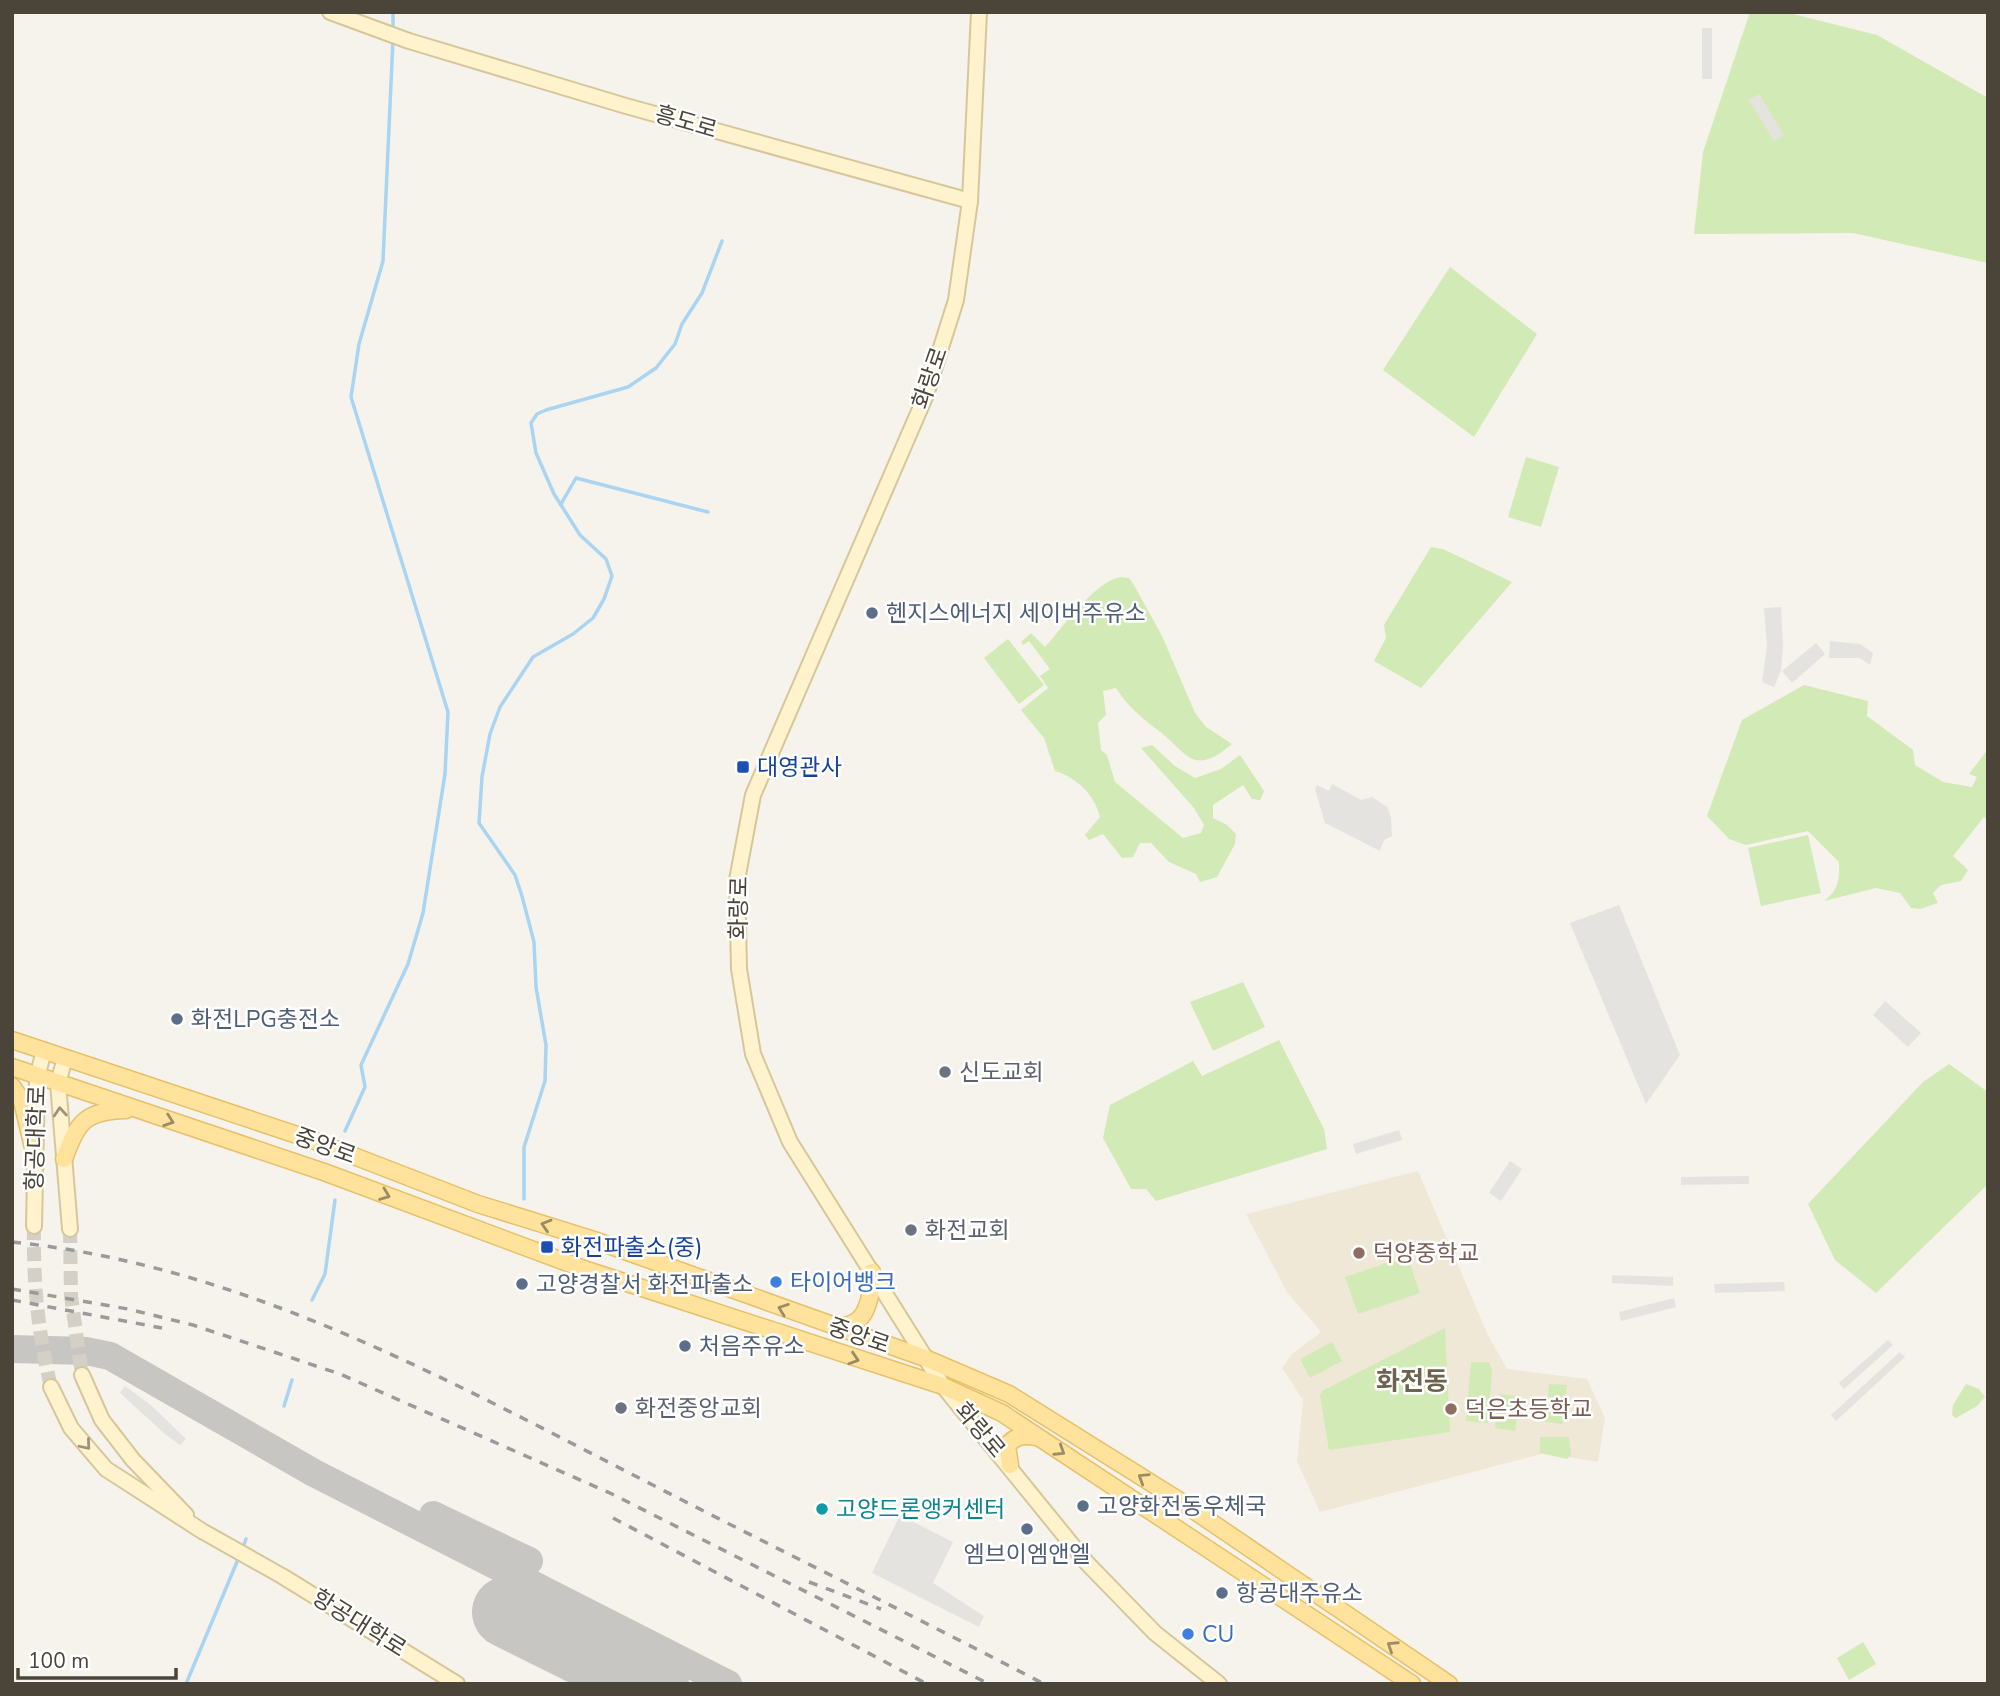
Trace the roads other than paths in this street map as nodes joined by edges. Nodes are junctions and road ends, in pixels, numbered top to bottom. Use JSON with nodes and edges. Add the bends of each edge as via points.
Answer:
{"nodes":[{"id":1,"x":331,"y":12,"type":"edge"},
{"id":2,"x":979,"y":12,"type":"edge"},
{"id":3,"x":970,"y":201,"type":"junction"},
{"id":4,"x":12,"y":1040,"type":"edge"},
{"id":5,"x":44,"y":1051,"type":"junction"},
{"id":6,"x":65,"y":1058,"type":"junction"},
{"id":7,"x":12,"y":1068,"type":"edge"},
{"id":8,"x":37,"y":1077,"type":"junction"},
{"id":9,"x":58,"y":1083,"type":"junction"},
{"id":10,"x":12,"y":1086,"type":"edge"},
{"id":11,"x":135,"y":1109,"type":"junction"},
{"id":12,"x":35,"y":1156,"type":"junction"},
{"id":13,"x":64,"y":1158,"type":"junction"},
{"id":14,"x":34,"y":1226,"type":"tunnel mouth"},
{"id":15,"x":70,"y":1229,"type":"tunnel mouth"},
{"id":16,"x":872,"y":1272,"type":"junction"},
{"id":17,"x":821,"y":1322,"type":"junction"},
{"id":18,"x":925,"y":1358,"type":"junction"},
{"id":19,"x":82,"y":1375,"type":"tunnel mouth"},
{"id":20,"x":943,"y":1386,"type":"junction"},
{"id":21,"x":51,"y":1387,"type":"tunnel mouth"},
{"id":22,"x":1038,"y":1437,"type":"junction"},
{"id":23,"x":1010,"y":1465,"type":"junction"},
{"id":24,"x":202,"y":1531,"type":"junction"},
{"id":25,"x":457,"y":1684,"type":"edge"},
{"id":26,"x":1219,"y":1684,"type":"edge"},
{"id":27,"x":1412,"y":1684,"type":"edge"},
{"id":28,"x":1449,"y":1684,"type":"edge"}],
"edges":[{"from":1,"to":3,"type":"main road","name":"흥도로","via":[[403,39],[626,106]]},
{"from":2,"to":3,"type":"main road","name":"화랑로"},
{"from":3,"to":16,"type":"main road","name":"화랑로","via":[[956,300],[926,395],[753,795],[737,880],[739,969],[753,1054],[790,1142]]},
{"from":4,"to":5,"type":"main road","name":"중앙로"},
{"from":5,"to":6,"type":"main road","name":"중앙로"},
{"from":5,"to":8,"type":"main road","name":"항공대학로"},
{"from":6,"to":9,"type":"main road","name":"항공대학로"},
{"from":17,"to":6,"type":"main road","name":"중앙로","one_way":true,"via":[[594,1240],[478,1204],[315,1141]]},
{"from":7,"to":8,"type":"main road","name":"중앙로"},
{"from":8,"to":9,"type":"main road","name":"중앙로"},
{"from":8,"to":12,"type":"main road","name":"항공대학로"},
{"from":9,"to":11,"type":"main road","name":"중앙로"},
{"from":13,"to":9,"type":"main road","name":"항공대학로","one_way":true},
{"from":10,"to":12,"type":"main road","via":[[22,1101]]},
{"from":11,"to":13,"type":"main road","via":[[106,1111],[84,1119]]},
{"from":11,"to":20,"type":"main road","name":"중앙로","one_way":true,"via":[[324,1172],[597,1273]]},
{"from":12,"to":14,"type":"main road","name":"항공대학로"},
{"from":13,"to":15,"type":"main road","name":"항공대학로"},
{"from":16,"to":17,"type":"main road","via":[[869,1305],[862,1317],[841,1326]]},
{"from":16,"to":18,"type":"main road","name":"화랑로"},
{"from":17,"to":18,"type":"main road","name":"중앙로"},
{"from":18,"to":20,"type":"main road","name":"화랑로"},
{"from":28,"to":18,"type":"main road","name":"중앙로","one_way":true,"via":[[1059,1424],[1009,1394]]},
{"from":19,"to":24,"type":"main road","via":[[102,1420],[133,1460]]},
{"from":20,"to":22,"type":"main road","name":"중앙로","via":[[1002,1413]]},
{"from":20,"to":23,"type":"main road","name":"화랑로"},
{"from":21,"to":24,"type":"main road","one_way":true,"via":[[71,1428],[106,1469]]},
{"from":22,"to":23,"type":"main road","via":[[1012,1440],[1007,1446]]},
{"from":22,"to":27,"type":"main road","name":"중앙로","one_way":true},
{"from":23,"to":26,"type":"main road","name":"화랑로","via":[[1086,1562],[1155,1633]]},
{"from":24,"to":25,"type":"main road","name":"항공대학로"}]}
